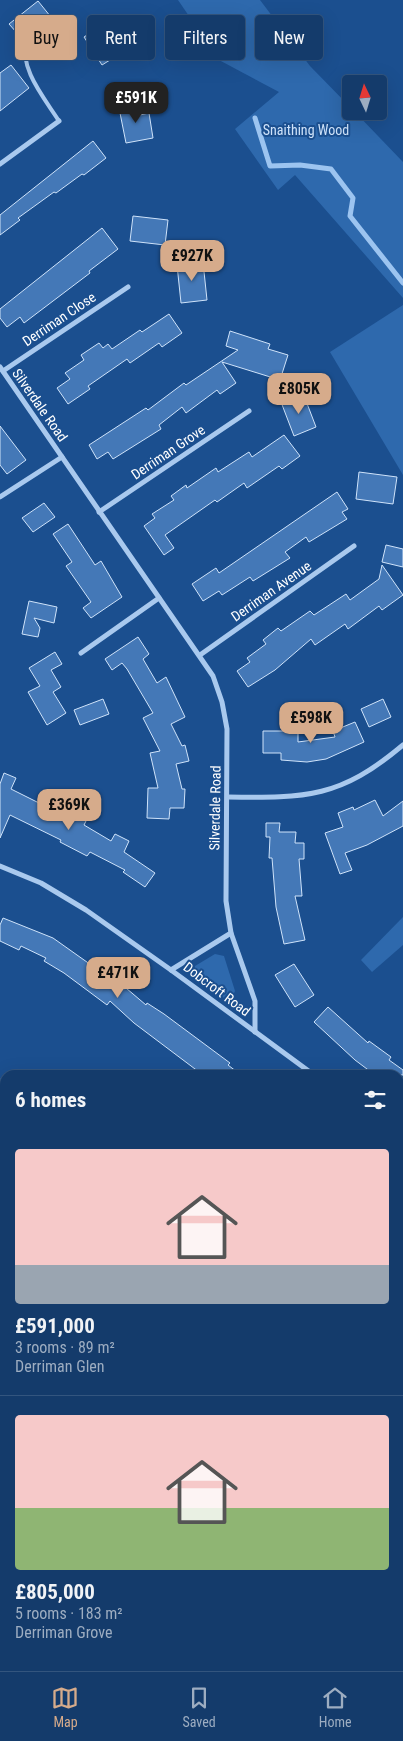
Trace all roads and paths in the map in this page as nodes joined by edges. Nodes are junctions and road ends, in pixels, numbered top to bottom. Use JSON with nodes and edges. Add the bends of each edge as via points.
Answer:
{"nodes":[{"id":1,"x":24,"y":60,"type":"edge"},
{"id":2,"x":58,"y":121,"type":"joint"},
{"id":3,"x":0,"y":164,"type":"edge"},
{"id":4,"x":128,"y":287,"type":"dead end"},
{"id":5,"x":1,"y":369,"type":"edge"},
{"id":6,"x":248,"y":411,"type":"dead end"},
{"id":7,"x":62,"y":456,"type":"junction"},
{"id":8,"x":0,"y":497,"type":"edge"},
{"id":9,"x":99,"y":512,"type":"junction"},
{"id":10,"x":354,"y":546,"type":"dead end"},
{"id":11,"x":159,"y":598,"type":"junction"},
{"id":12,"x":81,"y":653,"type":"dead end"},
{"id":13,"x":200,"y":655,"type":"junction"},
{"id":14,"x":403,"y":746,"type":"edge"},
{"id":15,"x":228,"y":797,"type":"junction"},
{"id":16,"x":0,"y":866,"type":"edge"},
{"id":17,"x":231,"y":933,"type":"junction"},
{"id":18,"x":171,"y":970,"type":"junction"},
{"id":19,"x":255,"y":1032,"type":"junction"},
{"id":20,"x":307,"y":1070,"type":"edge"}],
"edges":[{"from":1,"to":2,"type":"lane"},
{"from":2,"to":3,"type":"street"},
{"from":4,"to":5,"type":"street","name":"Derriman Close"},
{"from":5,"to":7,"type":"street","name":"Silverdale Road"},
{"from":6,"to":9,"type":"street","name":"Derriman Grove"},
{"from":7,"to":8,"type":"street","name":"Silverdale Road"},
{"from":7,"to":9,"type":"street","name":"Silverdale Road"},
{"from":9,"to":11,"type":"street","name":"Silverdale Road"},
{"from":10,"to":13,"type":"street","name":"Derriman Avenue"},
{"from":11,"to":12,"type":"street"},
{"from":11,"to":13,"type":"street","name":"Silverdale Road"},
{"from":13,"to":15,"type":"street","name":"Silverdale Road","via":[[213,676],[222,702],[227,729]]},
{"from":14,"to":15,"type":"street","via":[[358,779],[326,791],[302,797]]},
{"from":15,"to":17,"type":"street","name":"Silverdale Road","via":[[226,901]]},
{"from":16,"to":18,"type":"street","name":"Dobcroft Road","via":[[42,883]]},
{"from":17,"to":18,"type":"street"},
{"from":17,"to":19,"type":"street","name":"Silverdale Road","via":[[255,1001]]},
{"from":18,"to":19,"type":"street","name":"Dobcroft Road"},
{"from":19,"to":20,"type":"street","name":"Dobcroft Road"}]}
